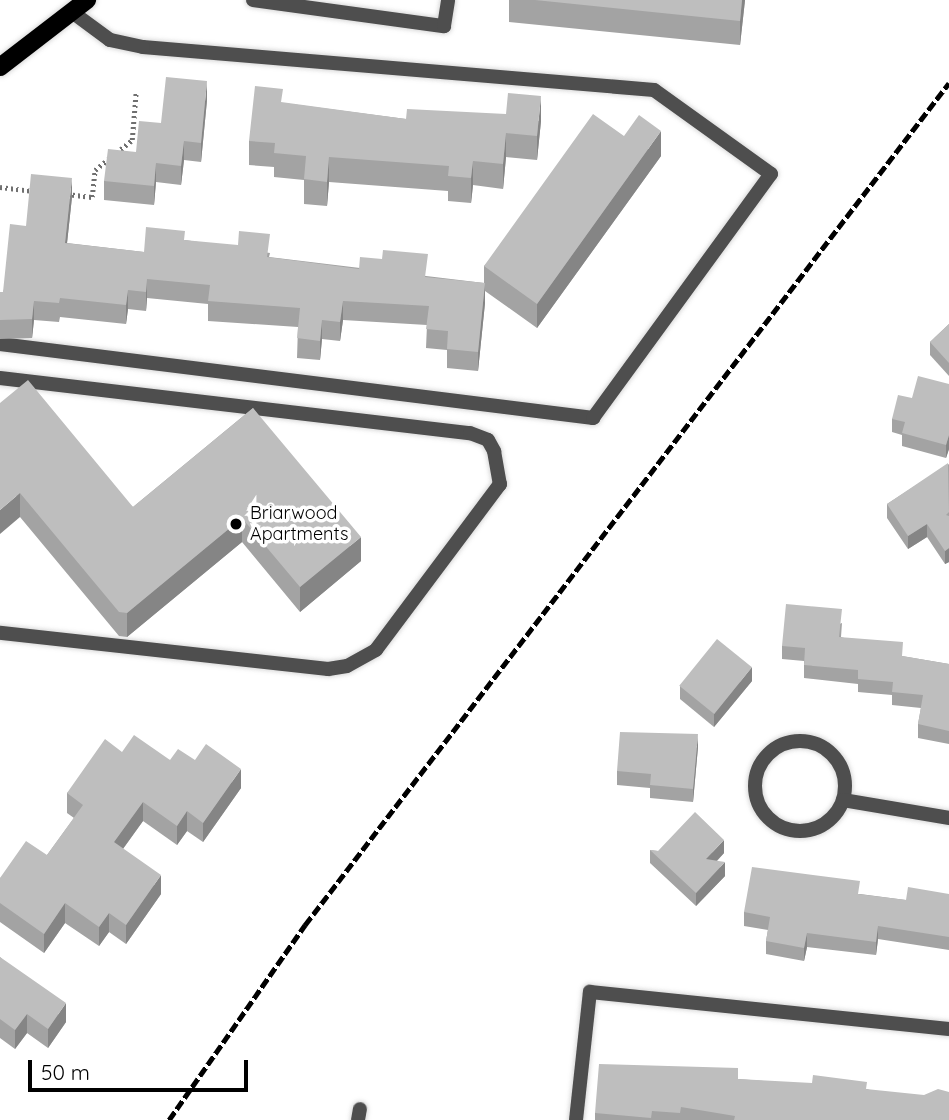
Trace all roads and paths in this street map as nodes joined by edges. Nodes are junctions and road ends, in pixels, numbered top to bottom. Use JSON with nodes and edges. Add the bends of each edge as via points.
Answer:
{"nodes":[{"id":1,"x":87,"y":0,"type":"edge"},
{"id":2,"x":253,"y":0,"type":"edge"},
{"id":3,"x":448,"y":0,"type":"edge"},
{"id":4,"x":72,"y":12,"type":"junction"},
{"id":5,"x":0,"y":67,"type":"edge"},
{"id":6,"x":136,"y":91,"type":"dead end"},
{"id":7,"x":0,"y":187,"type":"edge"},
{"id":8,"x":39,"y":191,"type":"edge"},
{"id":9,"x":52,"y":192,"type":"edge"},
{"id":10,"x":0,"y":344,"type":"edge"},
{"id":11,"x":0,"y":378,"type":"edge"},
{"id":12,"x":0,"y":633,"type":"edge"},
{"id":13,"x":843,"y":800,"type":"junction"},
{"id":14,"x":949,"y":818,"type":"edge"},
{"id":15,"x":949,"y":1029,"type":"edge"},
{"id":16,"x":576,"y":1120,"type":"edge"}],
"edges":[{"from":1,"to":4,"type":"main road"},
{"from":2,"to":3,"type":"street","via":[[444,26]]},
{"from":4,"to":5,"type":"main road"},
{"from":4,"to":10,"type":"street","via":[[110,40],[143,47],[654,90],[771,174],[593,418]]},
{"from":6,"to":9,"type":"path","via":[[132,140],[94,170],[92,197]]},
{"from":7,"to":8,"type":"path"},
{"from":11,"to":12,"type":"street","via":[[470,433],[488,440],[500,484],[376,650],[347,666],[328,669]]},
{"from":13,"to":13,"type":"street","via":[[838,761],[815,743],[780,746],[758,770],[758,803],[784,828],[813,829]]},
{"from":13,"to":14,"type":"street"},
{"from":15,"to":16,"type":"street","via":[[590,992]]}]}
